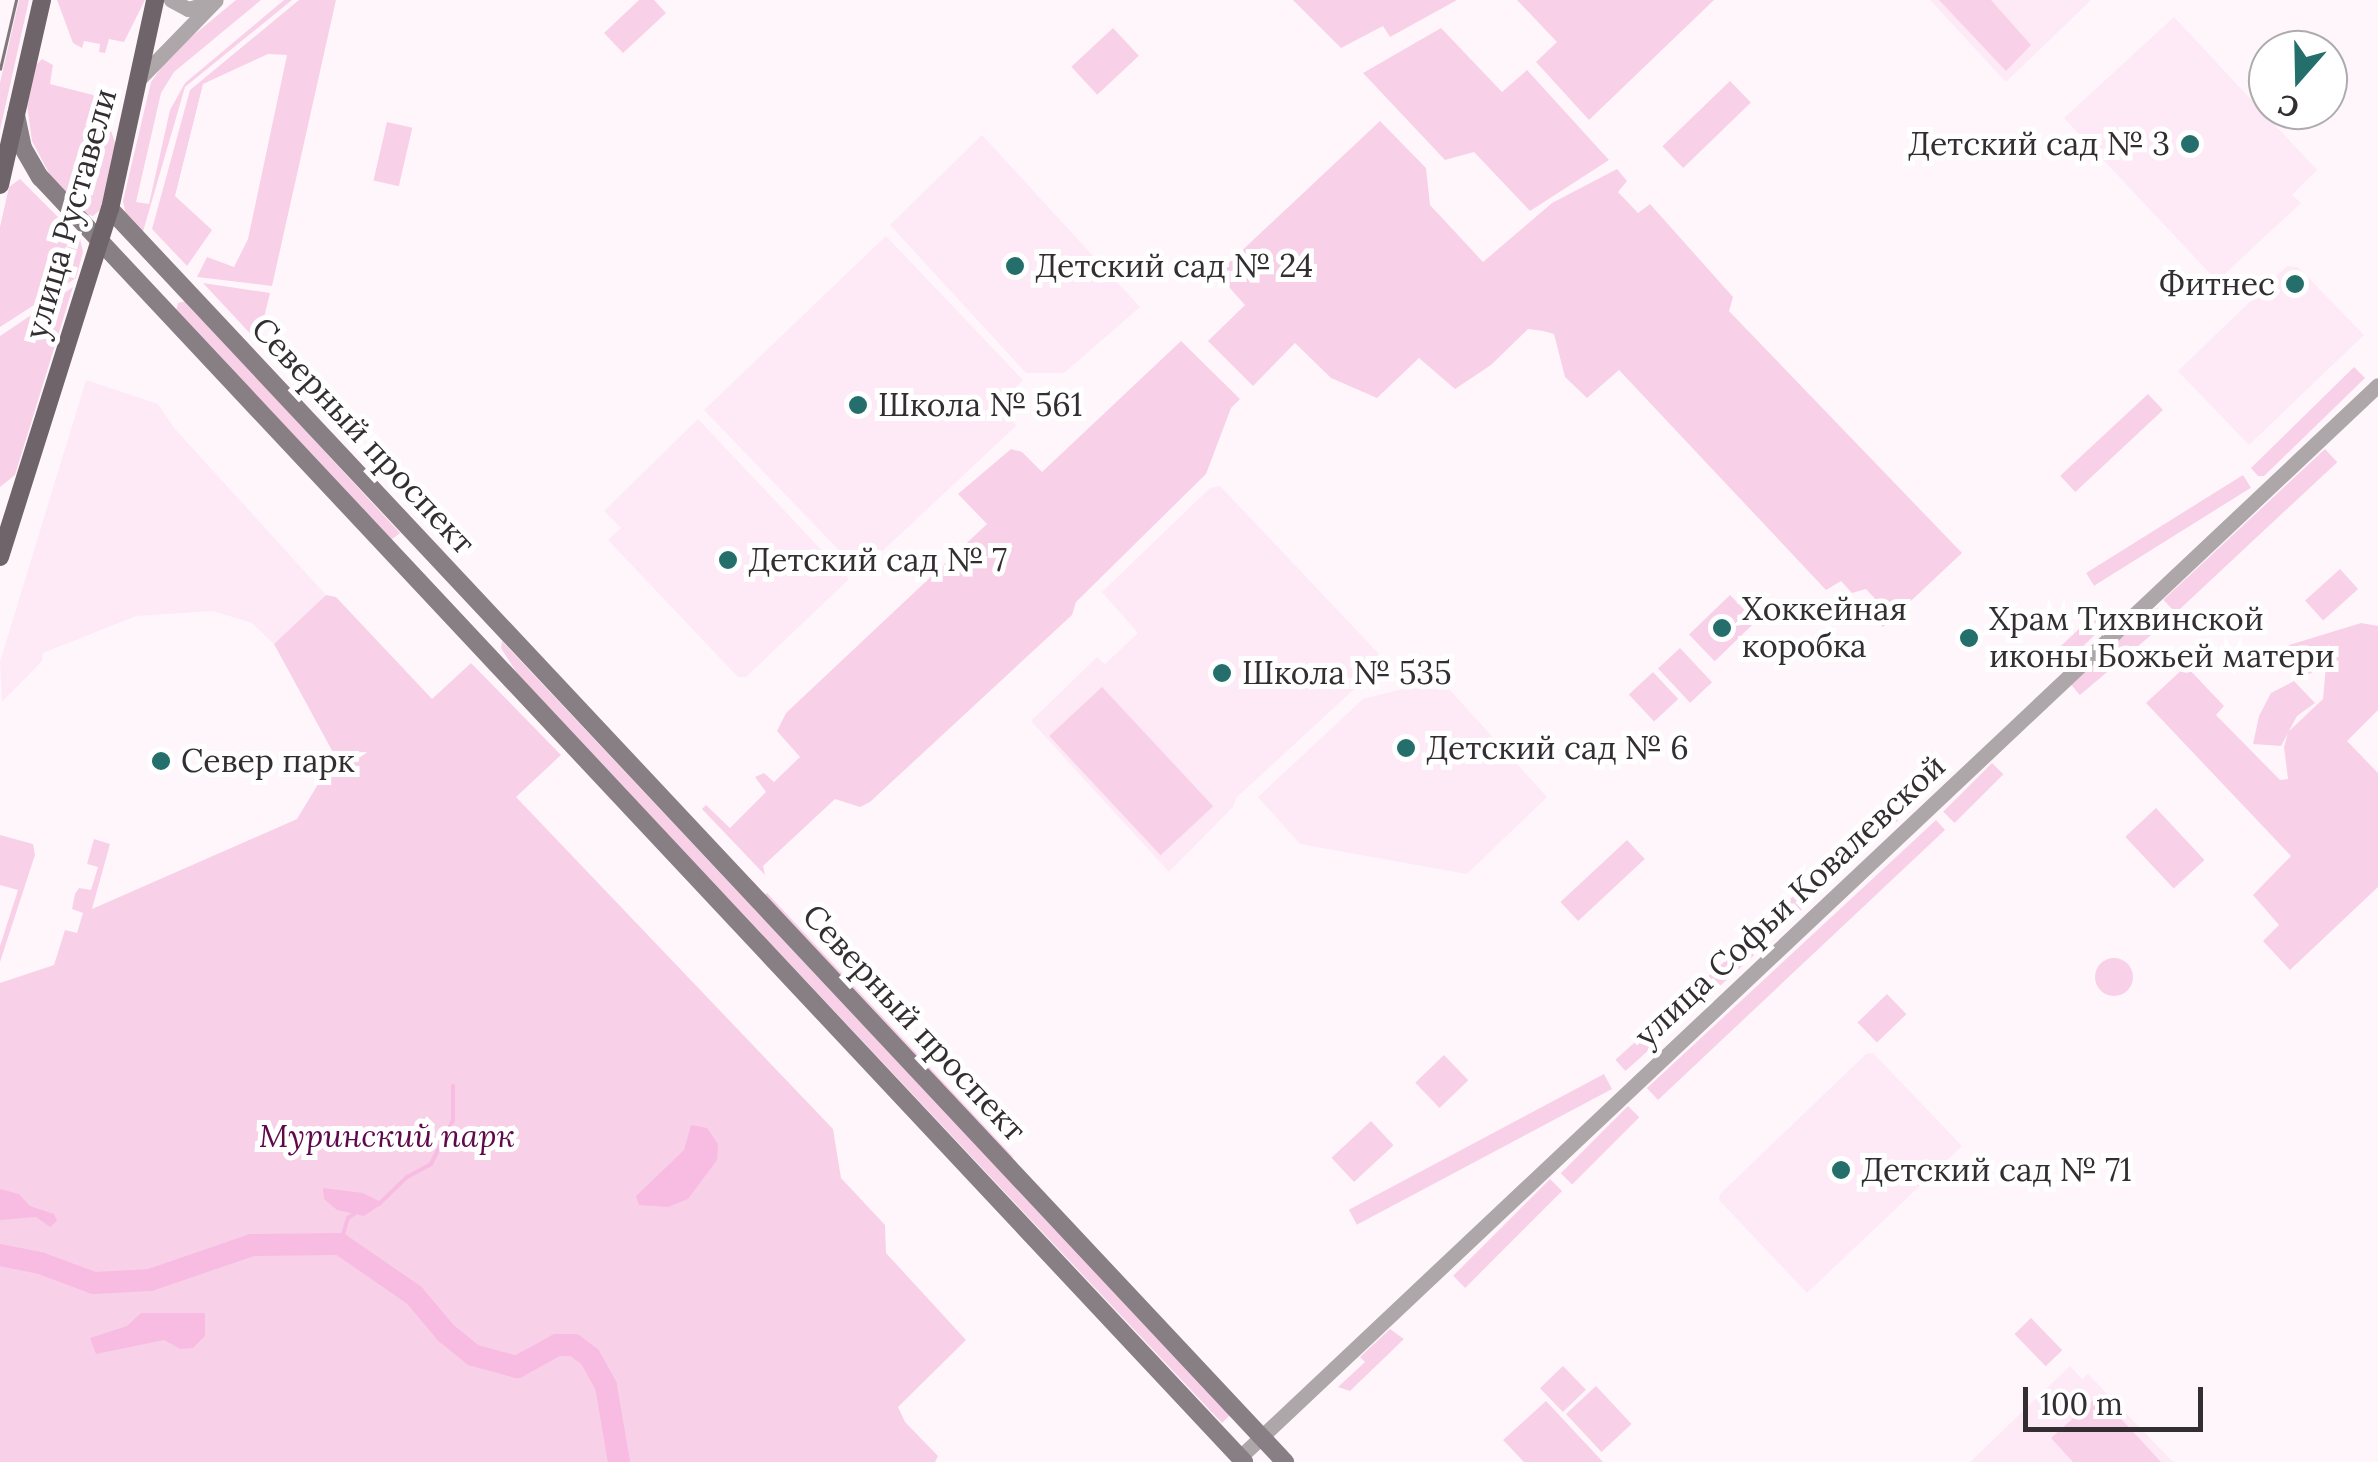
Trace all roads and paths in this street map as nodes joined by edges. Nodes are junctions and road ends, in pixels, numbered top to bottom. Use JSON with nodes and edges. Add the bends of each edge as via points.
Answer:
{"nodes":[{"id":1,"x":42,"y":0,"type":"edge"},
{"id":2,"x":154,"y":0,"type":"edge"},
{"id":3,"x":170,"y":0,"type":"edge"},
{"id":4,"x":216,"y":0,"type":"edge"},
{"id":5,"x":140,"y":77,"type":"junction"},
{"id":6,"x":16,"y":115,"type":"junction"},
{"id":7,"x":0,"y":185,"type":"edge"},
{"id":8,"x":110,"y":210,"type":"junction"},
{"id":9,"x":100,"y":242,"type":"junction"},
{"id":10,"x":182,"y":288,"type":"junction"},
{"id":11,"x":162,"y":308,"type":"junction"},
{"id":12,"x":2378,"y":384,"type":"edge"},
{"id":13,"x":25,"y":477,"type":"junction"},
{"id":14,"x":0,"y":491,"type":"edge"},
{"id":15,"x":0,"y":506,"type":"edge"},
{"id":16,"x":9,"y":528,"type":"junction"},
{"id":17,"x":0,"y":557,"type":"edge"},
{"id":18,"x":500,"y":626,"type":"junction"},
{"id":19,"x":478,"y":646,"type":"junction"},
{"id":20,"x":1261,"y":1436,"type":"junction"},
{"id":21,"x":1242,"y":1459,"type":"edge"},
{"id":22,"x":1285,"y":1462,"type":"edge"}],
"edges":[{"from":1,"to":6,"type":"main road"},
{"from":2,"to":5,"type":"main road","name":"улица Руставели"},
{"from":3,"to":4,"type":"street","via":[[188,9]]},
{"from":4,"to":5,"type":"street"},
{"from":5,"to":8,"type":"main road","name":"улица Руставели"},
{"from":6,"to":7,"type":"main road"},
{"from":6,"to":9,"type":"main road","name":"Северный проспект","via":[[23,148],[40,177]]},
{"from":8,"to":9,"type":"main road","name":"улица Руставели"},
{"from":8,"to":10,"type":"main road","name":"Северный проспект"},
{"from":9,"to":11,"type":"main road","name":"Северный проспект"},
{"from":9,"to":13,"type":"main road","name":"улица Руставели"},
{"from":10,"to":11,"type":"main road"},
{"from":10,"to":18,"type":"main road","name":"Северный проспект"},
{"from":11,"to":19,"type":"main road","name":"Северный проспект"},
{"from":12,"to":20,"type":"street","name":"улица Софьи Ковалевской"},
{"from":13,"to":14,"type":"main road"},
{"from":13,"to":16,"type":"main road","name":"улица Руставели"},
{"from":15,"to":16,"type":"main road"},
{"from":16,"to":17,"type":"main road","name":"улица Руставели"},
{"from":18,"to":19,"type":"main road"},
{"from":18,"to":20,"type":"main road","name":"Северный проспект"},
{"from":19,"to":21,"type":"main road","name":"Северный проспект"},
{"from":20,"to":21,"type":"street","name":"улица Софьи Ковалевской"},
{"from":20,"to":22,"type":"main road","name":"Северный проспект"}]}
